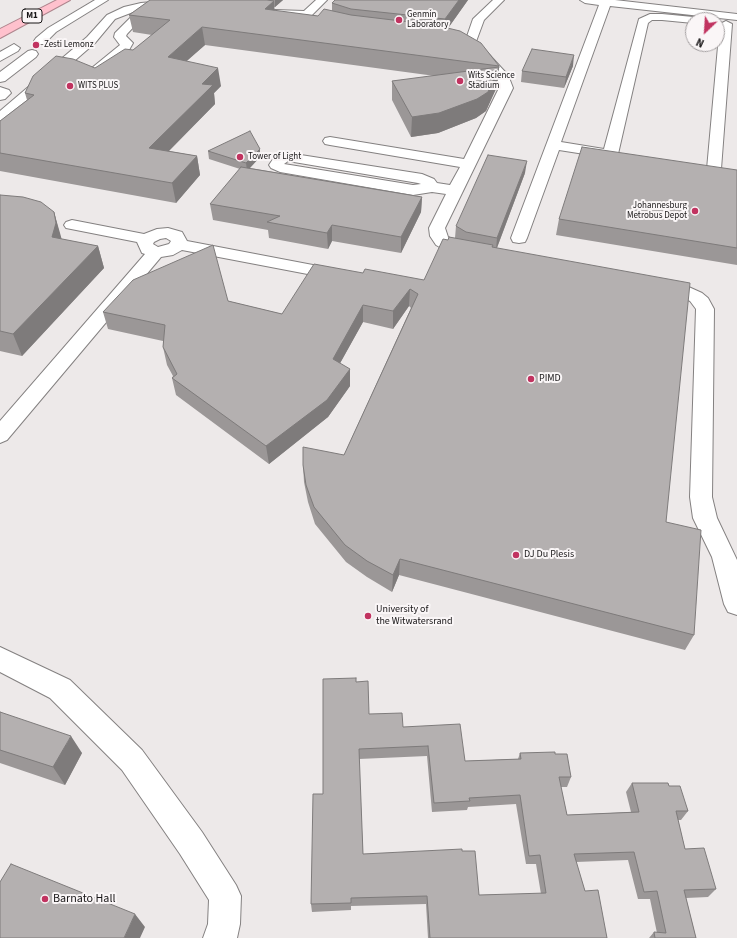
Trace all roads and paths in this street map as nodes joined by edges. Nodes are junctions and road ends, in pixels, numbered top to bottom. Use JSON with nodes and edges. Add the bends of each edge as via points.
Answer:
{"nodes":[{"id":1,"x":65,"y":0,"type":"edge"},
{"id":2,"x":103,"y":0,"type":"edge"},
{"id":3,"x":322,"y":0,"type":"edge"},
{"id":4,"x":499,"y":0,"type":"edge"},
{"id":5,"x":585,"y":0,"type":"edge"},
{"id":6,"x":606,"y":2,"type":"junction"},
{"id":7,"x":137,"y":3,"type":"edge"},
{"id":8,"x":182,"y":3,"type":"edge"},
{"id":9,"x":263,"y":12,"type":"edge"},
{"id":10,"x":307,"y":14,"type":"junction"},
{"id":11,"x":685,"y":19,"type":"edge"},
{"id":12,"x":134,"y":20,"type":"dead end"},
{"id":13,"x":321,"y":20,"type":"edge"},
{"id":14,"x":729,"y":22,"type":"edge"},
{"id":15,"x":0,"y":34,"type":"edge"},
{"id":16,"x":40,"y":41,"type":"dead end"},
{"id":17,"x":14,"y":48,"type":"dead end"},
{"id":18,"x":82,"y":48,"type":"junction"},
{"id":19,"x":118,"y":53,"type":"junction"},
{"id":20,"x":32,"y":54,"type":"dead end"},
{"id":21,"x":0,"y":57,"type":"edge"},
{"id":22,"x":97,"y":70,"type":"edge"},
{"id":23,"x":0,"y":78,"type":"edge"},
{"id":24,"x":0,"y":91,"type":"edge"},
{"id":25,"x":0,"y":96,"type":"edge"},
{"id":26,"x":0,"y":118,"type":"edge"},
{"id":27,"x":330,"y":141,"type":"dead end"},
{"id":28,"x":552,"y":145,"type":"junction"},
{"id":29,"x":610,"y":154,"type":"junction"},
{"id":30,"x":625,"y":156,"type":"edge"},
{"id":31,"x":469,"y":164,"type":"junction"},
{"id":32,"x":699,"y":167,"type":"edge"},
{"id":33,"x":714,"y":169,"type":"junction"},
{"id":34,"x":729,"y":172,"type":"edge"},
{"id":35,"x":432,"y":187,"type":"junction"},
{"id":36,"x":456,"y":191,"type":"junction"},
{"id":37,"x":72,"y":225,"type":"dead end"},
{"id":38,"x":519,"y":238,"type":"dead end"},
{"id":39,"x":151,"y":246,"type":"junction"},
{"id":40,"x":487,"y":255,"type":"edge"},
{"id":41,"x":356,"y":278,"type":"edge"},
{"id":42,"x":647,"y":282,"type":"edge"},
{"id":43,"x":0,"y":436,"type":"edge"},
{"id":44,"x":737,"y":604,"type":"edge"},
{"id":45,"x":0,"y":659,"type":"edge"},
{"id":46,"x":220,"y":938,"type":"edge"}],
"edges":[{"from":1,"to":15,"type":"highway","number":"M1"},
{"from":2,"to":16,"type":"lane","via":[[70,18]]},
{"from":3,"to":10,"type":"lane"},
{"from":4,"to":31,"type":"lane","via":[[479,19],[462,43],[481,52],[503,78],[506,88]]},
{"from":5,"to":6,"type":"lane"},
{"from":6,"to":14,"type":"lane"},
{"from":6,"to":28,"type":"lane"},
{"from":7,"to":8,"type":"lane"},
{"from":7,"to":18,"type":"lane","via":[[111,17]]},
{"from":9,"to":10,"type":"lane"},
{"from":10,"to":13,"type":"lane"},
{"from":11,"to":29,"type":"lane","via":[[650,17],[643,21]]},
{"from":12,"to":19,"type":"lane","via":[[120,33],[126,44]]},
{"from":14,"to":33,"type":"lane"},
{"from":17,"to":21,"type":"lane"},
{"from":18,"to":19,"type":"lane"},
{"from":18,"to":26,"type":"lane"},
{"from":19,"to":22,"type":"lane"},
{"from":20,"to":23,"type":"lane"},
{"from":24,"to":25,"type":"lane","via":[[4,93]]},
{"from":27,"to":31,"type":"lane"},
{"from":28,"to":29,"type":"lane"},
{"from":28,"to":38,"type":"lane"},
{"from":29,"to":30,"type":"lane"},
{"from":31,"to":36,"type":"lane"},
{"from":32,"to":33,"type":"lane"},
{"from":33,"to":34,"type":"lane"},
{"from":35,"to":35,"type":"lane","via":[[429,182],[422,179],[288,157],[280,159],[276,165],[280,168],[413,190]]},
{"from":35,"to":36,"type":"lane"},
{"from":36,"to":40,"type":"lane","via":[[437,228],[438,236],[456,249]]},
{"from":37,"to":39,"type":"lane"},
{"from":39,"to":41,"type":"lane","via":[[167,251],[178,244]]},
{"from":39,"to":43,"type":"lane"},
{"from":42,"to":44,"type":"lane","via":[[689,293],[702,302],[705,309],[701,496],[705,518],[724,557]]},
{"from":45,"to":46,"type":"lane","via":[[60,689],[132,760],[225,896],[224,924]]}]}
